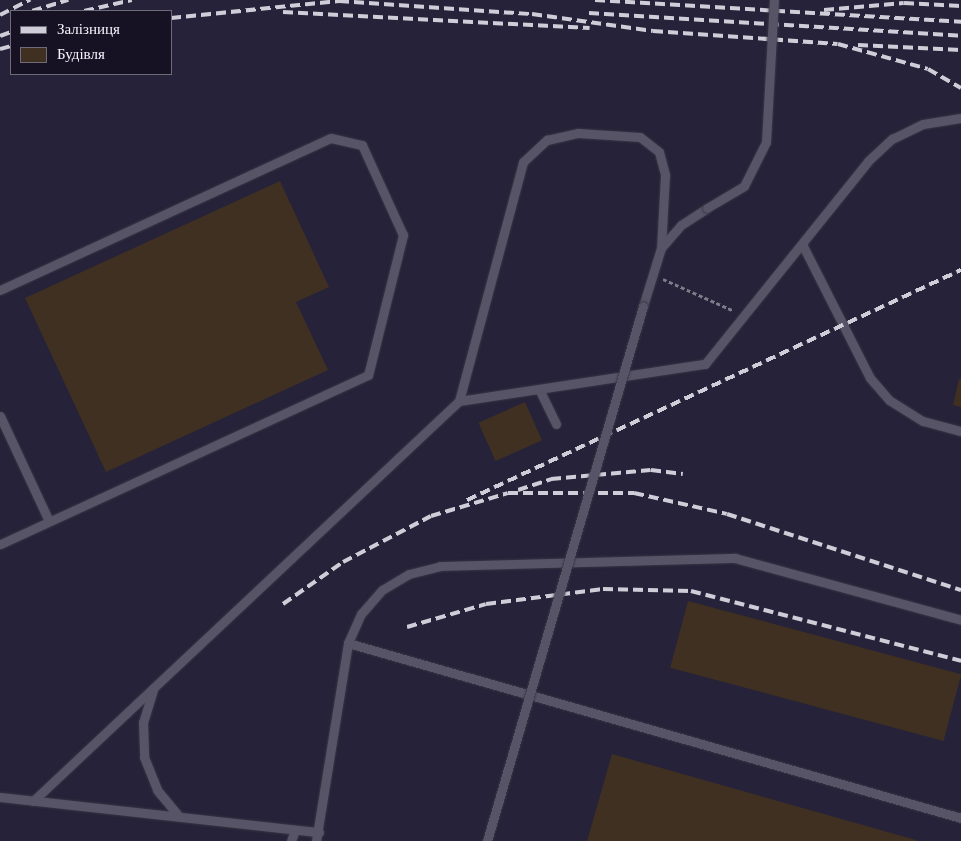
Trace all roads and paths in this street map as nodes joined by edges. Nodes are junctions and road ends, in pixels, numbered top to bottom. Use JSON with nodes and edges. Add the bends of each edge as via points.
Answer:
{"nodes":[{"id":1,"x":774,"y":0,"type":"edge"},
{"id":2,"x":961,"y":118,"type":"edge"},
{"id":3,"x":802,"y":244,"type":"junction"},
{"id":4,"x":661,"y":248,"type":"junction"},
{"id":5,"x":676,"y":285,"type":"dead end"},
{"id":6,"x":0,"y":290,"type":"edge"},
{"id":7,"x":722,"y":306,"type":"dead end"},
{"id":8,"x":539,"y":389,"type":"junction"},
{"id":9,"x":459,"y":401,"type":"junction"},
{"id":10,"x":0,"y":416,"type":"edge"},
{"id":11,"x":556,"y":424,"type":"dead end"},
{"id":12,"x":961,"y":431,"type":"edge"},
{"id":13,"x":49,"y":521,"type":"junction"},
{"id":14,"x":0,"y":544,"type":"edge"},
{"id":15,"x":961,"y":620,"type":"edge"},
{"id":16,"x":348,"y":643,"type":"junction"},
{"id":17,"x":153,"y":688,"type":"junction"},
{"id":18,"x":0,"y":797,"type":"edge"},
{"id":19,"x":33,"y":801,"type":"junction"},
{"id":20,"x":180,"y":817,"type":"junction"},
{"id":21,"x":961,"y":818,"type":"edge"},
{"id":22,"x":295,"y":830,"type":"junction"},
{"id":23,"x":317,"y":837,"type":"edge"},
{"id":24,"x":291,"y":841,"type":"edge"},
{"id":25,"x":487,"y":841,"type":"edge"}],
"edges":[{"from":1,"to":4,"type":"lane","bridge":true,"via":[[766,142],[744,186],[681,225]]},
{"from":2,"to":3,"type":"lane","via":[[924,124],[892,139],[868,161]]},
{"from":3,"to":8,"type":"lane","via":[[706,364]]},
{"from":3,"to":12,"type":"lane","via":[[870,378],[889,400],[923,421]]},
{"from":4,"to":9,"type":"lane","via":[[665,175],[659,152],[640,137],[578,133],[547,140],[523,162]]},
{"from":4,"to":25,"type":"lane","bridge":true},
{"from":5,"to":7,"type":"path"},
{"from":6,"to":13,"type":"lane","via":[[331,138],[362,145],[403,235],[368,375]]},
{"from":8,"to":9,"type":"lane"},
{"from":8,"to":11,"type":"lane"},
{"from":9,"to":17,"type":"lane"},
{"from":10,"to":13,"type":"lane"},
{"from":13,"to":14,"type":"lane"},
{"from":15,"to":16,"type":"lane","via":[[735,558],[450,566],[409,574],[382,590],[361,614]]},
{"from":16,"to":21,"type":"lane"},
{"from":16,"to":23,"type":"lane"},
{"from":17,"to":19,"type":"lane"},
{"from":17,"to":20,"type":"lane","via":[[143,722],[144,757],[157,790]]},
{"from":18,"to":19,"type":"lane"},
{"from":19,"to":20,"type":"lane"},
{"from":20,"to":22,"type":"lane"},
{"from":22,"to":23,"type":"lane"},
{"from":22,"to":24,"type":"lane"}]}
